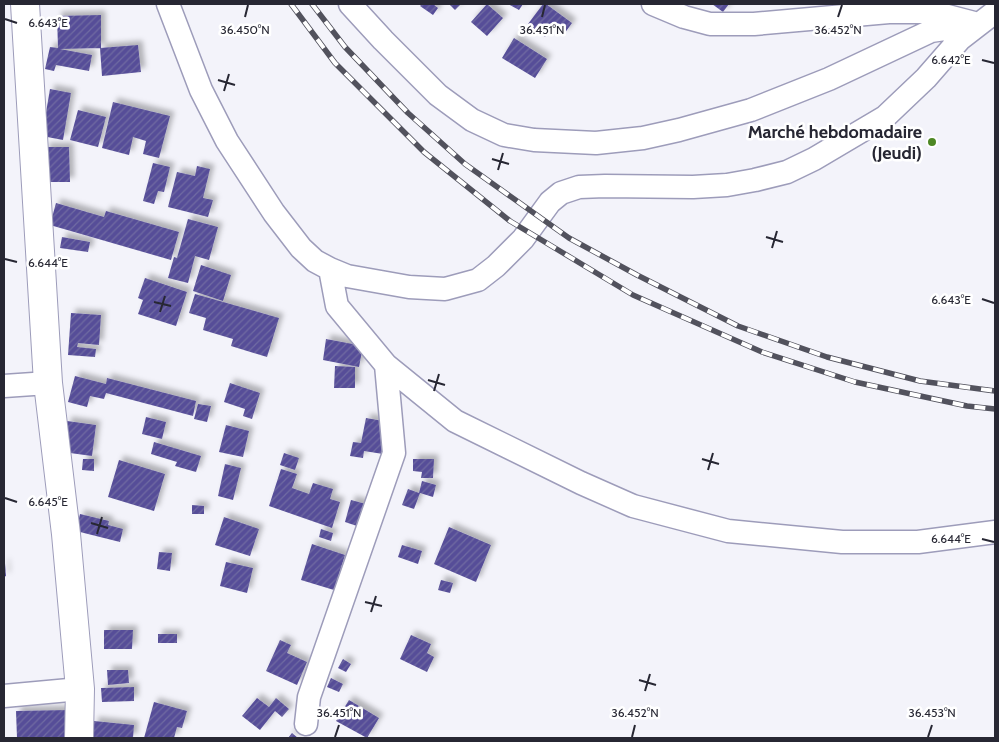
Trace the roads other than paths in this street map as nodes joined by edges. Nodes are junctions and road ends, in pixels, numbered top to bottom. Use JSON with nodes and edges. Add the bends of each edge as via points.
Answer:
{"nodes":[{"id":1,"x":25,"y":4,"type":"edge"},
{"id":2,"x":168,"y":4,"type":"edge"},
{"id":3,"x":350,"y":4,"type":"edge"},
{"id":4,"x":653,"y":4,"type":"edge"},
{"id":5,"x":987,"y":18,"type":"edge"},
{"id":6,"x":330,"y":269,"type":"junction"},
{"id":7,"x":386,"y":365,"type":"junction"},
{"id":8,"x":48,"y":383,"type":"junction"},
{"id":9,"x":4,"y":386,"type":"edge"},
{"id":10,"x":995,"y":532,"type":"edge"},
{"id":11,"x":80,"y":690,"type":"junction"},
{"id":12,"x":4,"y":696,"type":"edge"},
{"id":13,"x":306,"y":724,"type":"dead end"},
{"id":14,"x":78,"y":738,"type":"edge"}],
"edges":[{"from":1,"to":8,"type":"main road"},
{"from":2,"to":6,"type":"street","via":[[201,90],[226,141],[301,248]]},
{"from":3,"to":5,"type":"street","via":[[438,94],[472,120],[504,135],[596,143],[652,136],[751,110],[932,32]]},
{"from":4,"to":5,"type":"street","via":[[710,24],[754,24],[889,12],[932,12]]},
{"from":5,"to":6,"type":"street","via":[[960,39],[926,78],[884,116],[787,172],[727,185],[596,186],[561,194],[550,202],[523,238],[496,266],[478,280],[462,286],[445,289],[409,287],[347,276]]},
{"from":6,"to":7,"type":"street","via":[[337,306]]},
{"from":7,"to":10,"type":"street","via":[[455,421],[633,506],[728,531],[842,542],[918,542]]},
{"from":7,"to":13,"type":"street","via":[[394,453],[309,697]]},
{"from":8,"to":9,"type":"street"},
{"from":8,"to":11,"type":"main road"},
{"from":11,"to":12,"type":"street"},
{"from":11,"to":14,"type":"main road"}]}
